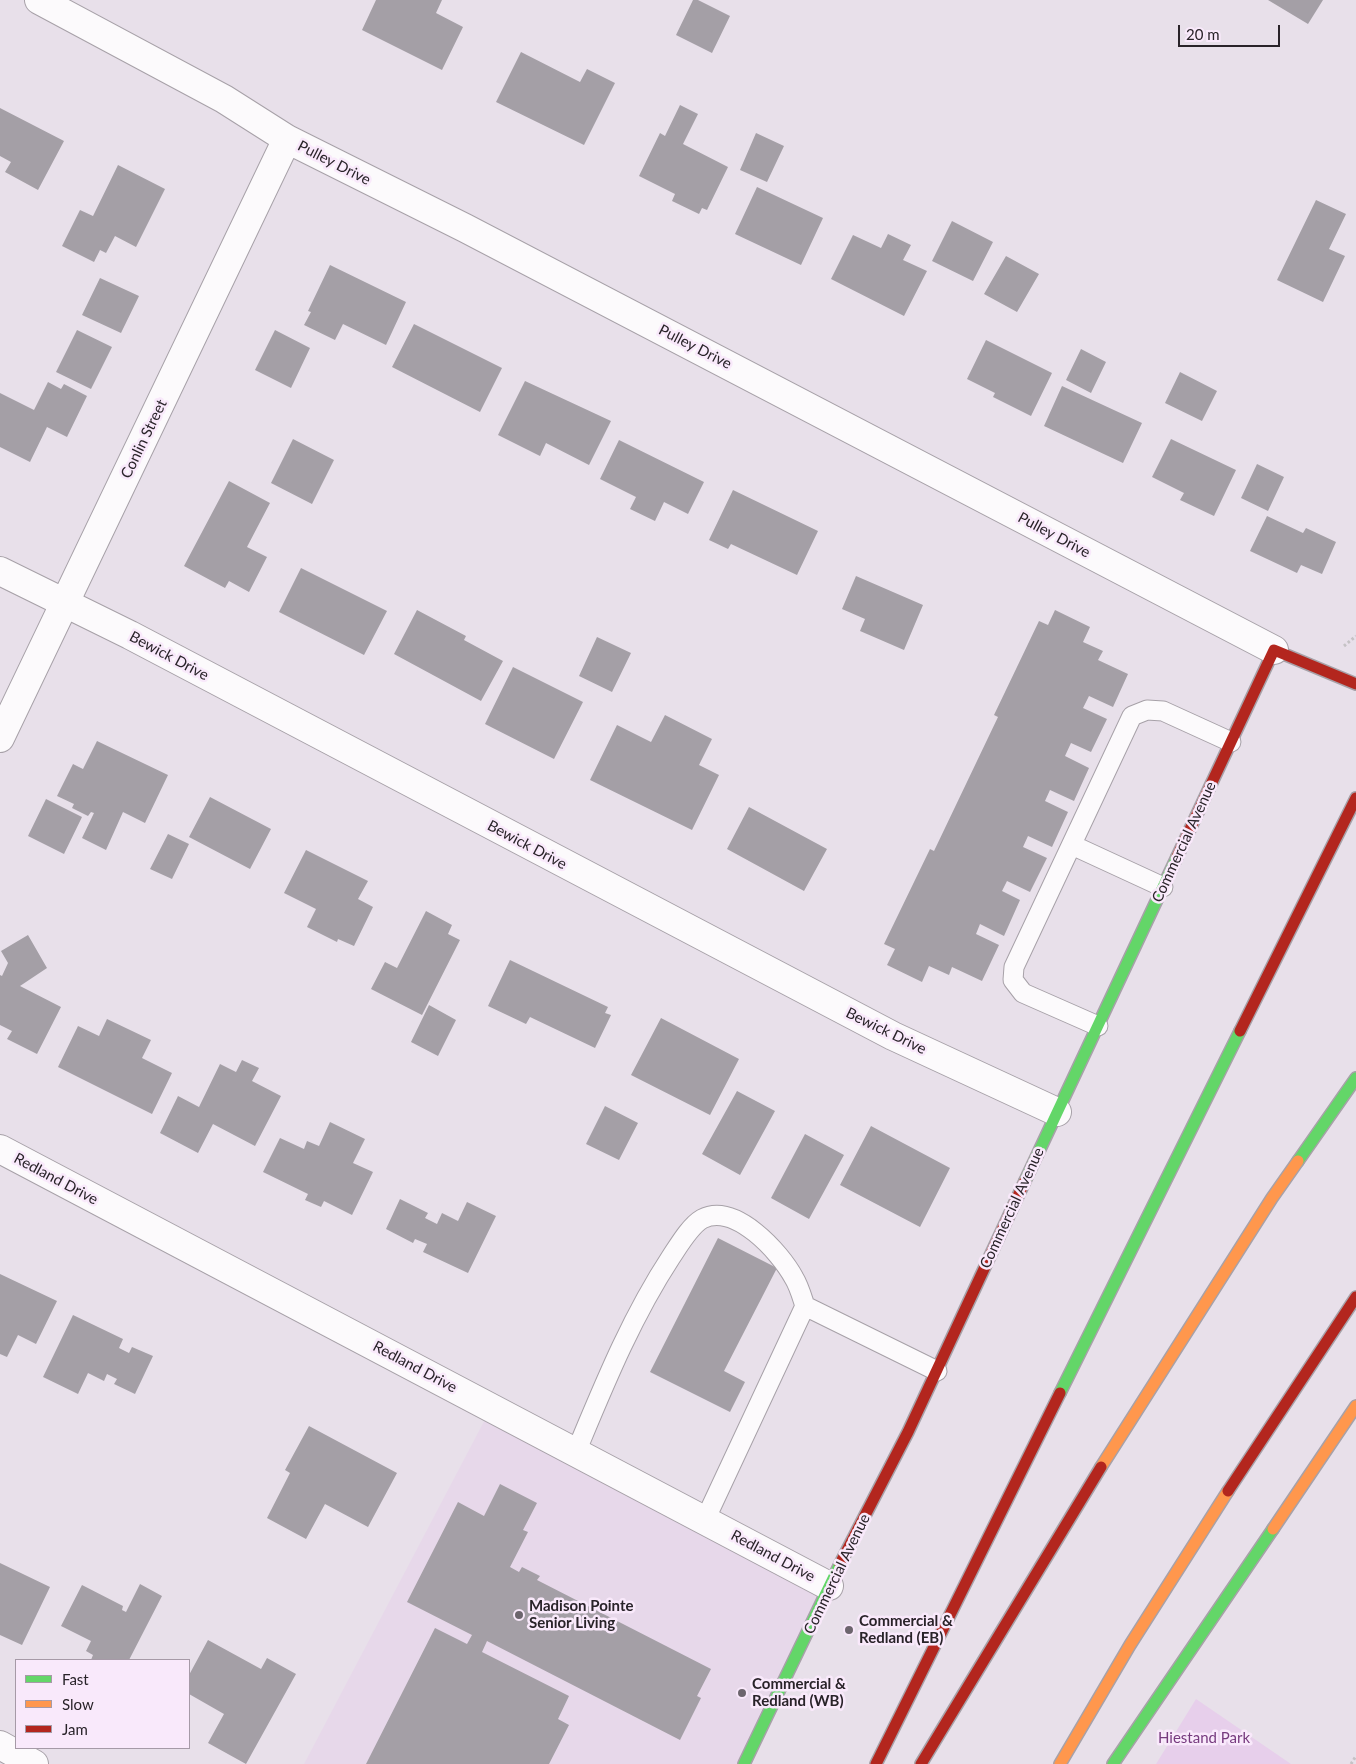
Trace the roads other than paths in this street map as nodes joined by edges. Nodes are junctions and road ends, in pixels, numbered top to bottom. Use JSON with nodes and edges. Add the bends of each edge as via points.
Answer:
{"nodes":[{"id":1,"x":39,"y":0,"type":"edge"},
{"id":2,"x":288,"y":140,"type":"junction"},
{"id":3,"x":0,"y":571,"type":"edge"},
{"id":4,"x":64,"y":604,"type":"junction"},
{"id":5,"x":1274,"y":650,"type":"junction"},
{"id":6,"x":1356,"y":684,"type":"edge"},
{"id":7,"x":0,"y":738,"type":"edge"},
{"id":8,"x":1231,"y":742,"type":"junction"},
{"id":9,"x":1356,"y":798,"type":"edge"},
{"id":10,"x":1072,"y":845,"type":"junction"},
{"id":11,"x":1163,"y":887,"type":"junction"},
{"id":12,"x":1098,"y":1026,"type":"junction"},
{"id":13,"x":1356,"y":1078,"type":"edge"},
{"id":14,"x":1057,"y":1112,"type":"junction"},
{"id":15,"x":0,"y":1149,"type":"edge"},
{"id":16,"x":1356,"y":1297,"type":"edge"},
{"id":17,"x":806,"y":1306,"type":"junction"},
{"id":18,"x":936,"y":1371,"type":"junction"},
{"id":19,"x":1356,"y":1406,"type":"edge"},
{"id":20,"x":576,"y":1452,"type":"junction"},
{"id":21,"x":705,"y":1520,"type":"junction"},
{"id":22,"x":829,"y":1586,"type":"junction"},
{"id":23,"x":5,"y":1754,"type":"edge"},
{"id":24,"x":34,"y":1764,"type":"edge"},
{"id":25,"x":744,"y":1764,"type":"edge"},
{"id":26,"x":876,"y":1764,"type":"edge"},
{"id":27,"x":921,"y":1764,"type":"edge"},
{"id":28,"x":1060,"y":1764,"type":"edge"},
{"id":29,"x":1113,"y":1764,"type":"edge"}],
"edges":[{"from":1,"to":2,"type":"street","name":"Pulley Drive","via":[[224,99]]},
{"from":2,"to":4,"type":"street","name":"Conlin Street"},
{"from":2,"to":5,"type":"street","name":"Pulley Drive","via":[[465,228]]},
{"from":3,"to":4,"type":"street","name":"Bewick Drive"},
{"from":4,"to":7,"type":"street","name":"Conlin Street"},
{"from":4,"to":14,"type":"street","name":"Bewick Drive","via":[[130,635],[893,1036]]},
{"from":5,"to":6,"type":"main road","name":"Pulley Drive"},
{"from":5,"to":8,"type":"main road","name":"Commercial Avenue"},
{"from":8,"to":10,"type":"lane","via":[[1162,712],[1147,710],[1132,716]]},
{"from":8,"to":11,"type":"main road","name":"Commercial Avenue"},
{"from":9,"to":26,"type":"main road"},
{"from":10,"to":11,"type":"lane"},
{"from":10,"to":12,"type":"lane","via":[[1014,967],[1013,980],[1023,993]]},
{"from":11,"to":12,"type":"main road","name":"Commercial Avenue"},
{"from":12,"to":14,"type":"main road","name":"Commercial Avenue"},
{"from":13,"to":27,"type":"main road","via":[[1272,1198],[1119,1438]]},
{"from":14,"to":18,"type":"main road","name":"Commercial Avenue"},
{"from":15,"to":20,"type":"street","name":"Redland Drive"},
{"from":16,"to":28,"type":"main road","via":[[1240,1471],[1098,1697]]},
{"from":17,"to":18,"type":"lane"},
{"from":17,"to":20,"type":"lane","via":[[794,1278],[771,1246],[743,1223],[717,1214],[701,1220],[681,1243],[647,1294]]},
{"from":17,"to":21,"type":"lane"},
{"from":18,"to":22,"type":"main road","name":"Commercial Avenue"},
{"from":19,"to":29,"type":"main road"},
{"from":20,"to":21,"type":"street","name":"Redland Drive"},
{"from":21,"to":22,"type":"street","name":"Redland Drive"},
{"from":22,"to":25,"type":"main road","name":"Commercial Avenue"},
{"from":23,"to":24,"type":"street"}]}
